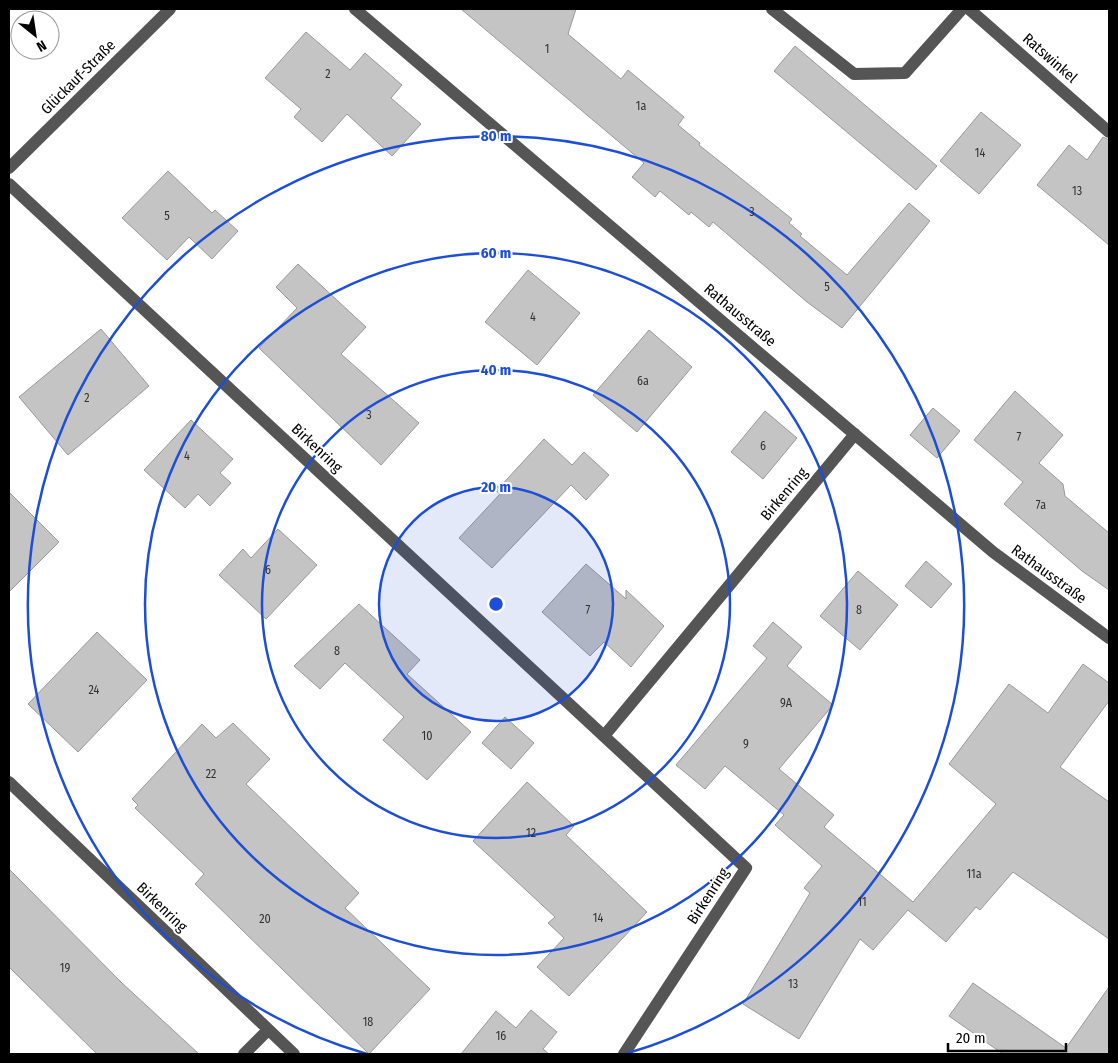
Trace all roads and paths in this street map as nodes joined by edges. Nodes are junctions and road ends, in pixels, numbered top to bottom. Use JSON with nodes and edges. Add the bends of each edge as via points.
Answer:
{"nodes":[{"id":1,"x":170,"y":9,"type":"edge"},
{"id":2,"x":355,"y":9,"type":"edge"},
{"id":3,"x":772,"y":9,"type":"edge"},
{"id":4,"x":962,"y":9,"type":"edge"},
{"id":5,"x":969,"y":9,"type":"edge"},
{"id":6,"x":1109,"y":132,"type":"edge"},
{"id":7,"x":9,"y":168,"type":"edge"},
{"id":8,"x":9,"y":184,"type":"edge"},
{"id":9,"x":855,"y":434,"type":"junction"},
{"id":10,"x":1109,"y":638,"type":"edge"},
{"id":11,"x":604,"y":736,"type":"junction"},
{"id":12,"x":9,"y":782,"type":"edge"},
{"id":13,"x":268,"y":1030,"type":"junction"},
{"id":14,"x":244,"y":1054,"type":"edge"},
{"id":15,"x":294,"y":1054,"type":"edge"},
{"id":16,"x":624,"y":1054,"type":"edge"}],
"edges":[{"from":1,"to":7,"type":"street","name":"Glückauf-Straße"},
{"from":2,"to":9,"type":"street","name":"Rathausstraße"},
{"from":3,"to":4,"type":"street","via":[[854,74],[905,73]]},
{"from":5,"to":6,"type":"street","name":"Ratswinkel"},
{"from":8,"to":11,"type":"street","name":"Birkenring"},
{"from":9,"to":10,"type":"street","name":"Rathausstraße","via":[[993,552]]},
{"from":9,"to":11,"type":"street","name":"Birkenring"},
{"from":11,"to":16,"type":"street","name":"Birkenring","via":[[746,868]]},
{"from":12,"to":13,"type":"street","name":"Birkenring"},
{"from":13,"to":14,"type":"street"},
{"from":13,"to":15,"type":"street","name":"Birkenring"}]}
